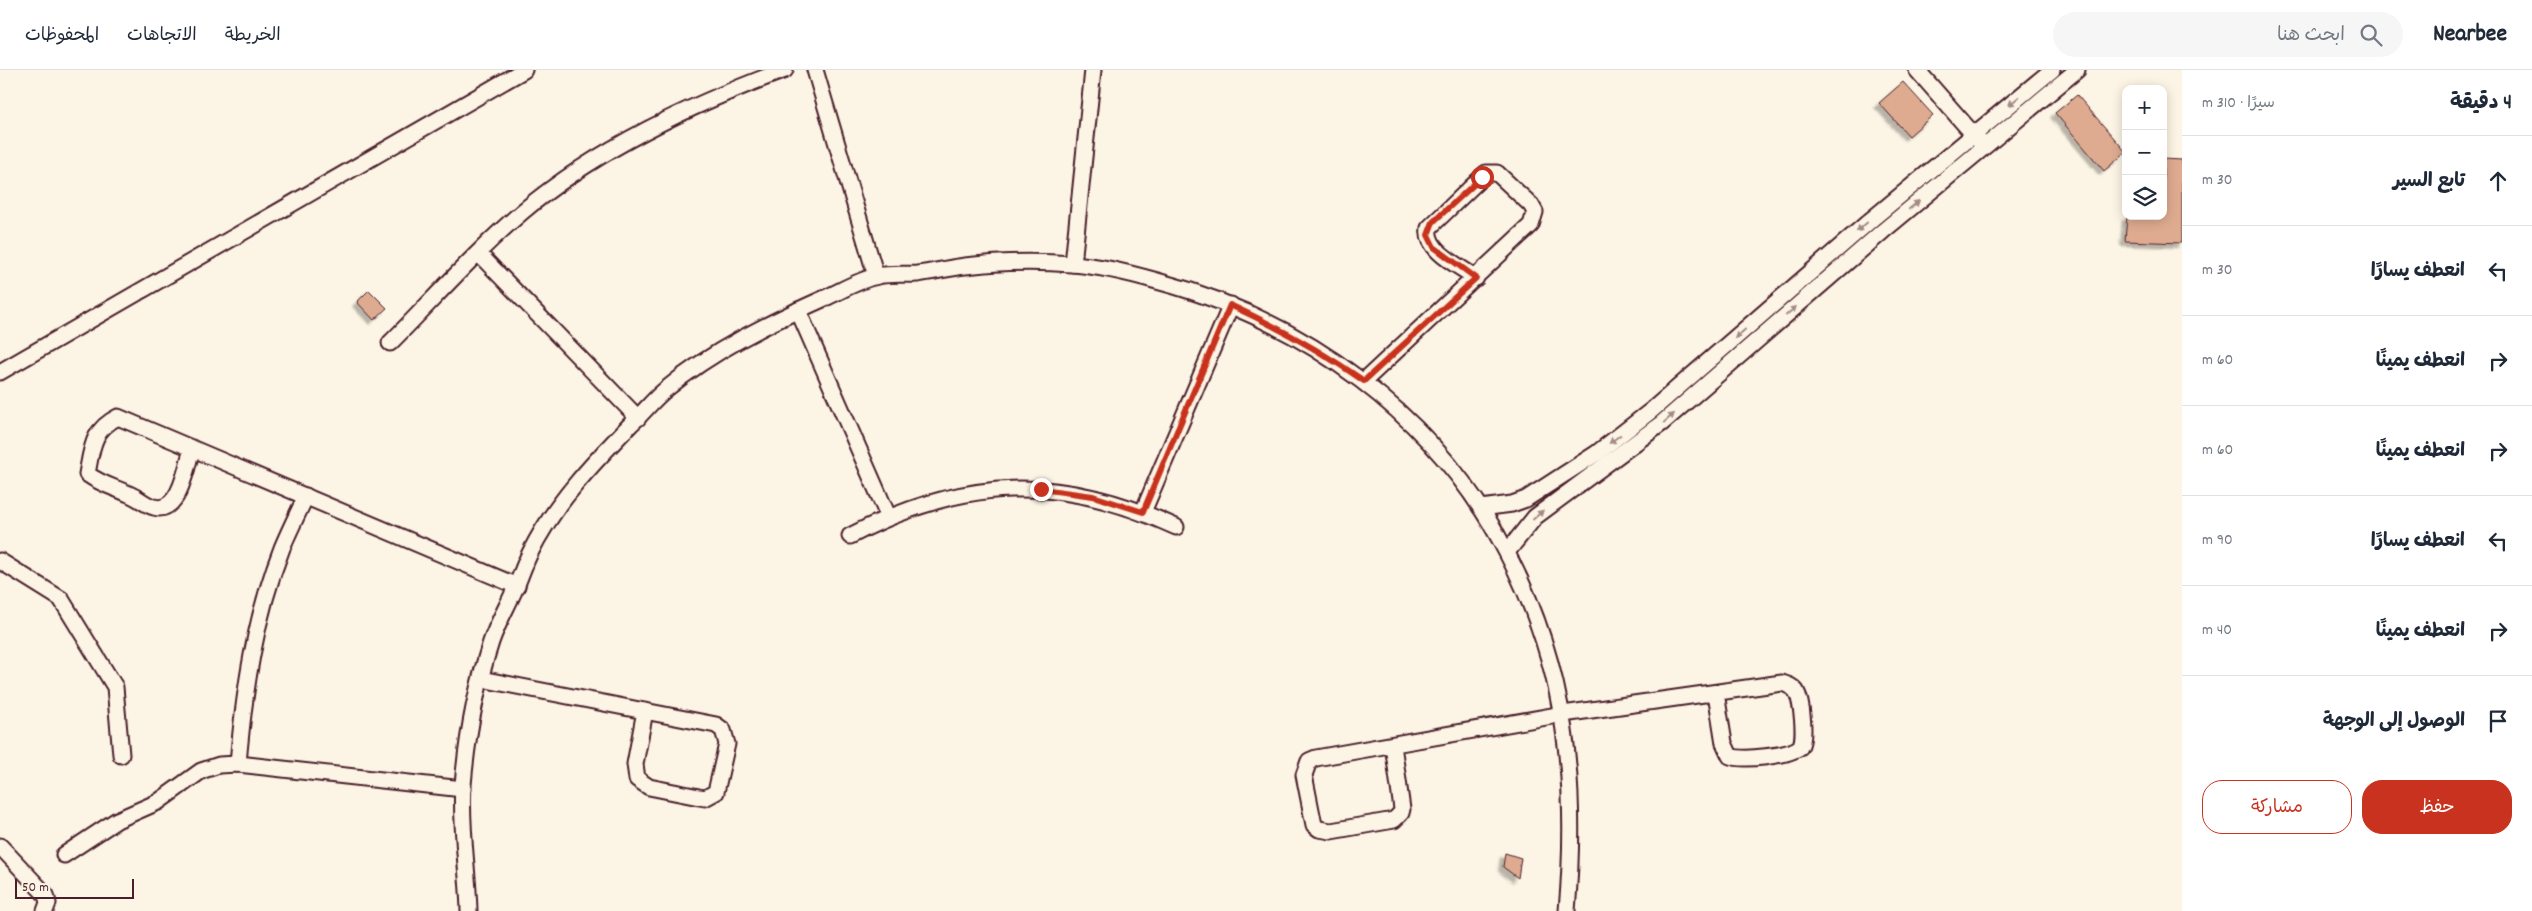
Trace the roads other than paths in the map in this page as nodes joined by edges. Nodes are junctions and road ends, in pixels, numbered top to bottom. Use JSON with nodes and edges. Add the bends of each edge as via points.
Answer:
{"nodes":[{"id":1,"x":524,"y":70,"type":"edge"},
{"id":2,"x":785,"y":70,"type":"edge"},
{"id":3,"x":816,"y":70,"type":"edge"},
{"id":4,"x":1093,"y":70,"type":"edge"},
{"id":5,"x":1917,"y":70,"type":"edge"},
{"id":6,"x":2052,"y":70,"type":"edge"},
{"id":7,"x":2077,"y":70,"type":"edge"},
{"id":8,"x":1973,"y":135,"type":"junction"},
{"id":9,"x":1984,"y":147,"type":"junction"},
{"id":10,"x":479,"y":254,"type":"junction"},
{"id":11,"x":1073,"y":264,"type":"junction"},
{"id":12,"x":876,"y":276,"type":"junction"},
{"id":13,"x":1476,"y":278,"type":"junction"},
{"id":14,"x":1230,"y":305,"type":"junction"},
{"id":15,"x":798,"y":310,"type":"junction"},
{"id":16,"x":390,"y":343,"type":"dead end"},
{"id":17,"x":0,"y":372,"type":"edge"},
{"id":18,"x":1364,"y":381,"type":"junction"},
{"id":19,"x":638,"y":418,"type":"junction"},
{"id":20,"x":192,"y":448,"type":"junction"},
{"id":21,"x":1568,"y":472,"type":"junction"},
{"id":22,"x":1577,"y":486,"type":"junction"},
{"id":23,"x":306,"y":496,"type":"junction"},
{"id":24,"x":1481,"y":508,"type":"junction"},
{"id":25,"x":1143,"y":512,"type":"junction"},
{"id":26,"x":888,"y":516,"type":"junction"},
{"id":27,"x":1176,"y":528,"type":"dead end"},
{"id":28,"x":850,"y":536,"type":"dead end"},
{"id":29,"x":1507,"y":552,"type":"junction"},
{"id":30,"x":0,"y":561,"type":"edge"},
{"id":31,"x":517,"y":586,"type":"junction"},
{"id":32,"x":481,"y":679,"type":"junction"},
{"id":33,"x":1716,"y":693,"type":"junction"},
{"id":34,"x":645,"y":711,"type":"junction"},
{"id":35,"x":1563,"y":714,"type":"junction"},
{"id":36,"x":1393,"y":745,"type":"junction"},
{"id":37,"x":121,"y":755,"type":"dead end"},
{"id":38,"x":238,"y":764,"type":"junction"},
{"id":39,"x":463,"y":789,"type":"junction"},
{"id":40,"x":0,"y":846,"type":"edge"},
{"id":41,"x":64,"y":855,"type":"dead end"},
{"id":42,"x":46,"y":911,"type":"edge"},
{"id":43,"x":469,"y":911,"type":"edge"},
{"id":44,"x":1566,"y":911,"type":"edge"}],
"edges":[{"from":1,"to":17,"type":"street"},
{"from":2,"to":10,"type":"street","via":[[726,92],[654,126],[587,166],[523,212]]},
{"from":3,"to":12,"type":"street"},
{"from":4,"to":11,"type":"street"},
{"from":5,"to":8,"type":"street"},
{"from":6,"to":8,"type":"street","one_way":true},
{"from":7,"to":9,"type":"street"},
{"from":8,"to":9,"type":"street"},
{"from":8,"to":21,"type":"street","one_way":true,"via":[[1652,410]]},
{"from":22,"to":9,"type":"street","one_way":true,"via":[[1662,424]]},
{"from":10,"to":16,"type":"street"},
{"from":10,"to":19,"type":"street"},
{"from":11,"to":12,"type":"street","via":[[967,266]]},
{"from":11,"to":14,"type":"street","via":[[1179,286]]},
{"from":12,"to":15,"type":"street"},
{"from":13,"to":13,"type":"street","via":[[1535,219],[1531,205],[1497,172],[1486,173],[1429,228],[1428,235],[1434,247]]},
{"from":13,"to":18,"type":"street"},
{"from":14,"to":18,"type":"street","via":[[1292,335]]},
{"from":14,"to":25,"type":"street"},
{"from":15,"to":19,"type":"street","via":[[705,360],[662,392]]},
{"from":15,"to":26,"type":"street"},
{"from":18,"to":24,"type":"street","via":[[1427,441]]},
{"from":19,"to":31,"type":"street","via":[[589,467],[558,508],[530,552]]},
{"from":20,"to":20,"type":"street","via":[[118,417],[105,423],[94,441],[87,474],[101,484],[155,508],[167,507],[176,499]]},
{"from":20,"to":23,"type":"street"},
{"from":21,"to":22,"type":"street"},
{"from":21,"to":24,"type":"street","via":[[1526,499]]},
{"from":29,"to":22,"type":"street","one_way":true,"via":[[1535,517]]},
{"from":23,"to":31,"type":"street"},
{"from":23,"to":38,"type":"street","via":[[282,549],[256,633],[241,720]]},
{"from":24,"to":29,"type":"street"},
{"from":25,"to":26,"type":"street","via":[[1084,495],[1041,489],[989,490],[937,499]]},
{"from":25,"to":27,"type":"street"},
{"from":26,"to":28,"type":"street"},
{"from":29,"to":35,"type":"street","via":[[1531,604]]},
{"from":30,"to":37,"type":"street","via":[[61,599],[115,687]]},
{"from":31,"to":32,"type":"street","via":[[492,638]]},
{"from":32,"to":34,"type":"street"},
{"from":32,"to":39,"type":"street"},
{"from":33,"to":33,"type":"street","via":[[1724,743],[1730,756],[1744,759],[1790,752],[1800,747],[1803,742],[1798,696],[1789,685]]},
{"from":33,"to":35,"type":"street"},
{"from":34,"to":34,"type":"street","via":[[716,725],[723,730],[727,744],[716,792],[705,798],[649,787],[637,779],[635,764]]},
{"from":35,"to":36,"type":"street"},
{"from":35,"to":44,"type":"street","via":[[1571,786],[1571,857]]},
{"from":36,"to":36,"type":"street","via":[[1309,761],[1304,776],[1314,825],[1331,831],[1398,817],[1402,808]]},
{"from":38,"to":39,"type":"street"},
{"from":38,"to":41,"type":"street","via":[[219,765],[201,771],[158,802],[117,820]]},
{"from":39,"to":43,"type":"street"},
{"from":40,"to":42,"type":"street","via":[[46,895]]}]}
